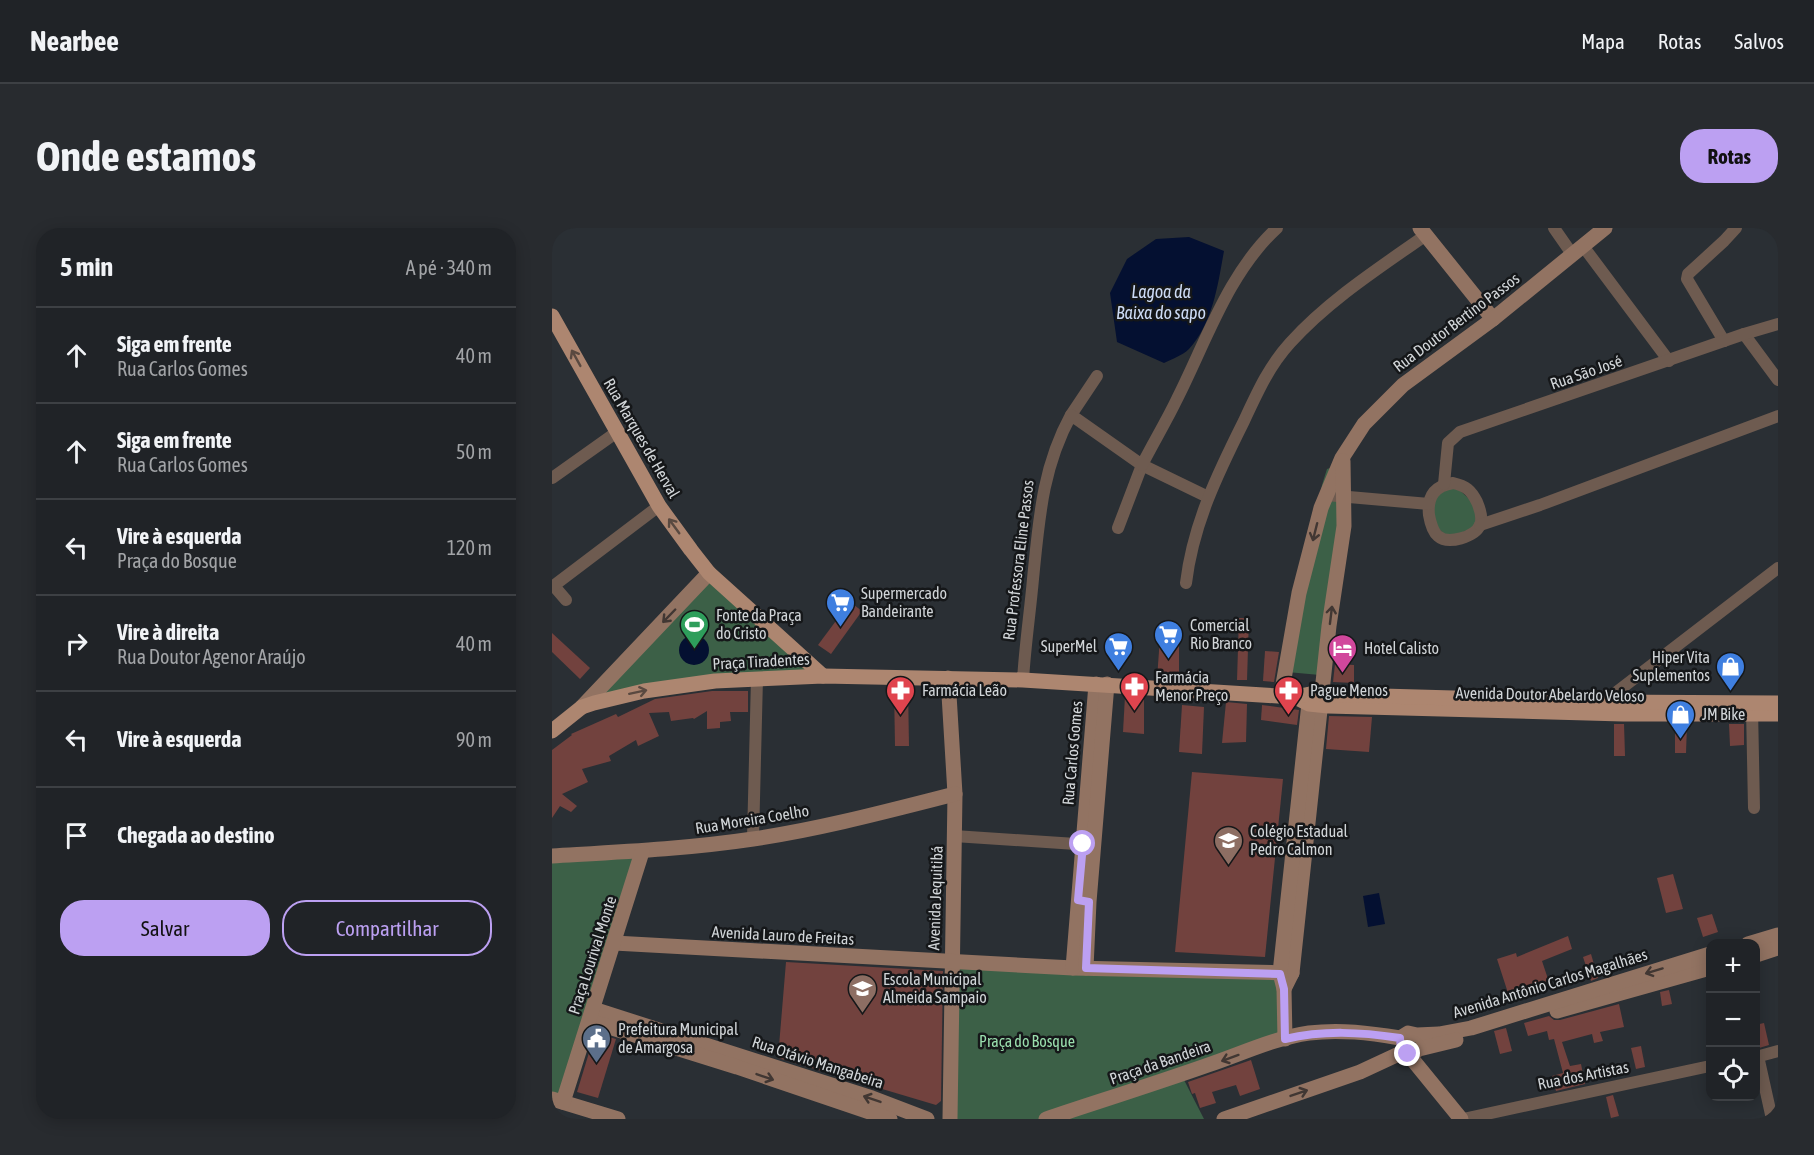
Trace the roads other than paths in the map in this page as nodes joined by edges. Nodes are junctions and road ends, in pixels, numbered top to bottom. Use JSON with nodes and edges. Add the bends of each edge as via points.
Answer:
{"nodes":[{"id":1,"x":1277,"y":228,"type":"edge"},
{"id":2,"x":1554,"y":228,"type":"edge"},
{"id":3,"x":1605,"y":228,"type":"edge"},
{"id":4,"x":1736,"y":228,"type":"edge"},
{"id":5,"x":1423,"y":232,"type":"edge"},
{"id":6,"x":1577,"y":250,"type":"junction"},
{"id":7,"x":552,"y":316,"type":"edge"},
{"id":8,"x":1493,"y":319,"type":"junction"},
{"id":9,"x":1778,"y":324,"type":"edge"},
{"id":10,"x":1744,"y":333,"type":"junction"},
{"id":11,"x":1724,"y":341,"type":"junction"},
{"id":12,"x":1669,"y":361,"type":"junction"},
{"id":13,"x":1097,"y":376,"type":"dead end"},
{"id":14,"x":1778,"y":380,"type":"edge"},
{"id":15,"x":1071,"y":415,"type":"junction"},
{"id":16,"x":1778,"y":416,"type":"edge"},
{"id":17,"x":617,"y":432,"type":"junction"},
{"id":18,"x":1342,"y":458,"type":"junction"},
{"id":19,"x":1142,"y":465,"type":"junction"},
{"id":20,"x":552,"y":478,"type":"edge"},
{"id":21,"x":1444,"y":484,"type":"junction"},
{"id":22,"x":1326,"y":495,"type":"junction"},
{"id":23,"x":1208,"y":497,"type":"junction"},
{"id":24,"x":1344,"y":498,"type":"junction"},
{"id":25,"x":1429,"y":504,"type":"junction"},
{"id":26,"x":659,"y":506,"type":"junction"},
{"id":27,"x":1480,"y":525,"type":"junction"},
{"id":28,"x":1119,"y":528,"type":"dead end"},
{"id":29,"x":1778,"y":568,"type":"edge"},
{"id":30,"x":709,"y":573,"type":"junction"},
{"id":31,"x":1185,"y":583,"type":"dead end"},
{"id":32,"x":553,"y":586,"type":"edge"},
{"id":33,"x":566,"y":600,"type":"dead end"},
{"id":34,"x":823,"y":676,"type":"junction"},
{"id":35,"x":757,"y":678,"type":"junction"},
{"id":36,"x":948,"y":678,"type":"junction"},
{"id":37,"x":1023,"y":680,"type":"junction"},
{"id":38,"x":1102,"y":684,"type":"junction"},
{"id":39,"x":1628,"y":684,"type":"junction"},
{"id":40,"x":1288,"y":696,"type":"junction"},
{"id":41,"x":1315,"y":699,"type":"junction"},
{"id":42,"x":1778,"y":703,"type":"edge"},
{"id":43,"x":582,"y":707,"type":"junction"},
{"id":44,"x":1600,"y":708,"type":"junction"},
{"id":45,"x":1624,"y":708,"type":"junction"},
{"id":46,"x":1752,"y":709,"type":"junction"},
{"id":47,"x":1778,"y":714,"type":"edge"},
{"id":48,"x":552,"y":731,"type":"edge"},
{"id":49,"x":955,"y":794,"type":"junction"},
{"id":50,"x":1754,"y":808,"type":"dead end"},
{"id":51,"x":954,"y":836,"type":"junction"},
{"id":52,"x":753,"y":839,"type":"junction"},
{"id":53,"x":1089,"y":845,"type":"junction"},
{"id":54,"x":642,"y":852,"type":"junction"},
{"id":55,"x":552,"y":856,"type":"edge"},
{"id":56,"x":1778,"y":935,"type":"edge"},
{"id":57,"x":1760,"y":940,"type":"edge"},
{"id":58,"x":614,"y":944,"type":"junction"},
{"id":59,"x":1778,"y":948,"type":"edge"},
{"id":60,"x":1760,"y":953,"type":"edge"},
{"id":61,"x":1706,"y":957,"type":"edge"},
{"id":62,"x":951,"y":963,"type":"junction"},
{"id":63,"x":1080,"y":968,"type":"junction"},
{"id":64,"x":1688,"y":968,"type":"junction"},
{"id":65,"x":1706,"y":968,"type":"edge"},
{"id":66,"x":1286,"y":974,"type":"junction"},
{"id":67,"x":591,"y":1015,"type":"junction"},
{"id":68,"x":1285,"y":1039,"type":"junction"},
{"id":69,"x":1410,"y":1046,"type":"junction"},
{"id":70,"x":1778,"y":1051,"type":"edge"},
{"id":71,"x":1760,"y":1055,"type":"edge"},
{"id":72,"x":740,"y":1062,"type":"junction"},
{"id":73,"x":1706,"y":1067,"type":"edge"},
{"id":74,"x":1760,"y":1069,"type":"edge"},
{"id":75,"x":557,"y":1101,"type":"edge"},
{"id":76,"x":618,"y":1119,"type":"edge"},
{"id":77,"x":890,"y":1119,"type":"edge"},
{"id":78,"x":927,"y":1119,"type":"edge"},
{"id":79,"x":950,"y":1119,"type":"edge"},
{"id":80,"x":1046,"y":1119,"type":"edge"},
{"id":81,"x":1224,"y":1119,"type":"edge"},
{"id":82,"x":1462,"y":1119,"type":"edge"},
{"id":83,"x":1772,"y":1119,"type":"edge"}],
"edges":[{"from":1,"to":19,"type":"street","via":[[1240,275],[1209,329]]},
{"from":2,"to":6,"type":"street"},
{"from":3,"to":6,"type":"street","name":"Rua Doutor Bertino Passos"},
{"from":4,"to":11,"type":"street","via":[[1687,279]]},
{"from":5,"to":8,"type":"street"},
{"from":5,"to":23,"type":"street","via":[[1290,342],[1270,368]]},
{"from":6,"to":8,"type":"street","name":"Rua Doutor Bertino Passos"},
{"from":6,"to":12,"type":"street"},
{"from":17,"to":7,"type":"main road","name":"Rua Marques de Herval","one_way":true},
{"from":8,"to":18,"type":"street","name":"Rua Doutor Bertino Passos","via":[[1403,385],[1364,424]]},
{"from":9,"to":10,"type":"street","name":"Rua São José"},
{"from":10,"to":11,"type":"street","name":"Rua São José"},
{"from":10,"to":14,"type":"street"},
{"from":11,"to":12,"type":"street","name":"Rua São José"},
{"from":12,"to":21,"type":"street","name":"Rua São José","via":[[1460,432],[1448,443]]},
{"from":13,"to":15,"type":"street","name":"Rua Professora Eline Passos"},
{"from":15,"to":19,"type":"street"},
{"from":15,"to":37,"type":"street","name":"Rua Professora Eline Passos","via":[[1051,459],[1040,503]]},
{"from":16,"to":27,"type":"street"},
{"from":17,"to":20,"type":"street"},
{"from":17,"to":26,"type":"main road","name":"Rua Marques de Herval"},
{"from":18,"to":22,"type":"street","name":"Rua Doutor Bertino Passos"},
{"from":18,"to":24,"type":"street"},
{"from":19,"to":23,"type":"street"},
{"from":19,"to":28,"type":"street"},
{"from":21,"to":25,"type":"street","via":[[1436,488]]},
{"from":21,"to":27,"type":"street","via":[[1470,489],[1480,509]]},
{"from":22,"to":24,"type":"street"},
{"from":22,"to":40,"type":"street","name":"Rua Doutor Bertino Passos","one_way":true,"via":[[1299,593]]},
{"from":23,"to":31,"type":"street","via":[[1193,538]]},
{"from":24,"to":25,"type":"street"},
{"from":41,"to":24,"type":"street","one_way":true,"via":[[1344,526]]},
{"from":25,"to":27,"type":"street","via":[[1431,522],[1439,537],[1463,537]]},
{"from":30,"to":26,"type":"main road","name":"Rua Marques de Herval","one_way":true},
{"from":26,"to":32,"type":"street"},
{"from":29,"to":39,"type":"street"},
{"from":30,"to":34,"type":"main road","name":"Praça Tiradentes"},
{"from":30,"to":43,"type":"street","one_way":true},
{"from":32,"to":33,"type":"street"},
{"from":34,"to":35,"type":"main road","name":"Praça Tiradentes"},
{"from":34,"to":36,"type":"main road"},
{"from":43,"to":35,"type":"main road","name":"Praça Tiradentes","one_way":true,"via":[[672,686]]},
{"from":35,"to":52,"type":"street"},
{"from":36,"to":37,"type":"main road"},
{"from":36,"to":49,"type":"street","name":"Avenida Jequitibá"},
{"from":37,"to":38,"type":"main road"},
{"from":38,"to":40,"type":"main road"},
{"from":38,"to":53,"type":"street","name":"Rua Carlos Gomes"},
{"from":39,"to":44,"type":"street"},
{"from":39,"to":45,"type":"street"},
{"from":40,"to":41,"type":"main road"},
{"from":41,"to":44,"type":"main road","name":"Avenida Doutor Abelardo Veloso"},
{"from":41,"to":66,"type":"street"},
{"from":42,"to":46,"type":"main road","name":"Avenida Doutor Abelardo Veloso"},
{"from":43,"to":48,"type":"main road"},
{"from":44,"to":45,"type":"main road","name":"Avenida Doutor Abelardo Veloso"},
{"from":45,"to":46,"type":"main road","name":"Avenida Doutor Abelardo Veloso"},
{"from":46,"to":47,"type":"main road","name":"Avenida Doutor Abelardo Veloso"},
{"from":46,"to":50,"type":"street"},
{"from":49,"to":51,"type":"street","name":"Avenida Jequitibá"},
{"from":49,"to":52,"type":"street","name":"Rua Moreira Coelho"},
{"from":51,"to":53,"type":"street"},
{"from":51,"to":62,"type":"street","name":"Avenida Jequitibá"},
{"from":52,"to":54,"type":"street","name":"Rua Moreira Coelho"},
{"from":53,"to":63,"type":"street","name":"Rua Carlos Gomes"},
{"from":54,"to":55,"type":"street","name":"Rua Moreira Coelho"},
{"from":54,"to":58,"type":"street","name":"Praça Lourival Monte"},
{"from":56,"to":57,"type":"street"},
{"from":58,"to":62,"type":"street","name":"Avenida Lauro de Freitas"},
{"from":58,"to":67,"type":"street","name":"Praça Lourival Monte"},
{"from":59,"to":60,"type":"street"},
{"from":61,"to":64,"type":"street"},
{"from":62,"to":63,"type":"street"},
{"from":62,"to":79,"type":"street","name":"Avenida Jequitibá"},
{"from":63,"to":66,"type":"street"},
{"from":64,"to":65,"type":"street"},
{"from":64,"to":69,"type":"street"},
{"from":66,"to":68,"type":"street"},
{"from":67,"to":72,"type":"street","name":"Rua Otávio Mangabeira"},
{"from":67,"to":75,"type":"street","name":"Praça Lourival Monte"},
{"from":68,"to":69,"type":"street","name":"Praça da Bandeira","via":[[1326,1032],[1363,1032]]},
{"from":68,"to":80,"type":"street","name":"Praça da Bandeira","one_way":true},
{"from":81,"to":69,"type":"street","one_way":true,"via":[[1360,1072]]},
{"from":69,"to":82,"type":"street"},
{"from":70,"to":71,"type":"street"},
{"from":72,"to":77,"type":"street","name":"Rua Otávio Mangabeira","one_way":true},
{"from":78,"to":72,"type":"street","name":"Rua Otávio Mangabeira","one_way":true,"via":[[872,1098]]},
{"from":73,"to":82,"type":"street","name":"Rua dos Artistas"},
{"from":74,"to":83,"type":"street"},
{"from":75,"to":76,"type":"street"}]}
